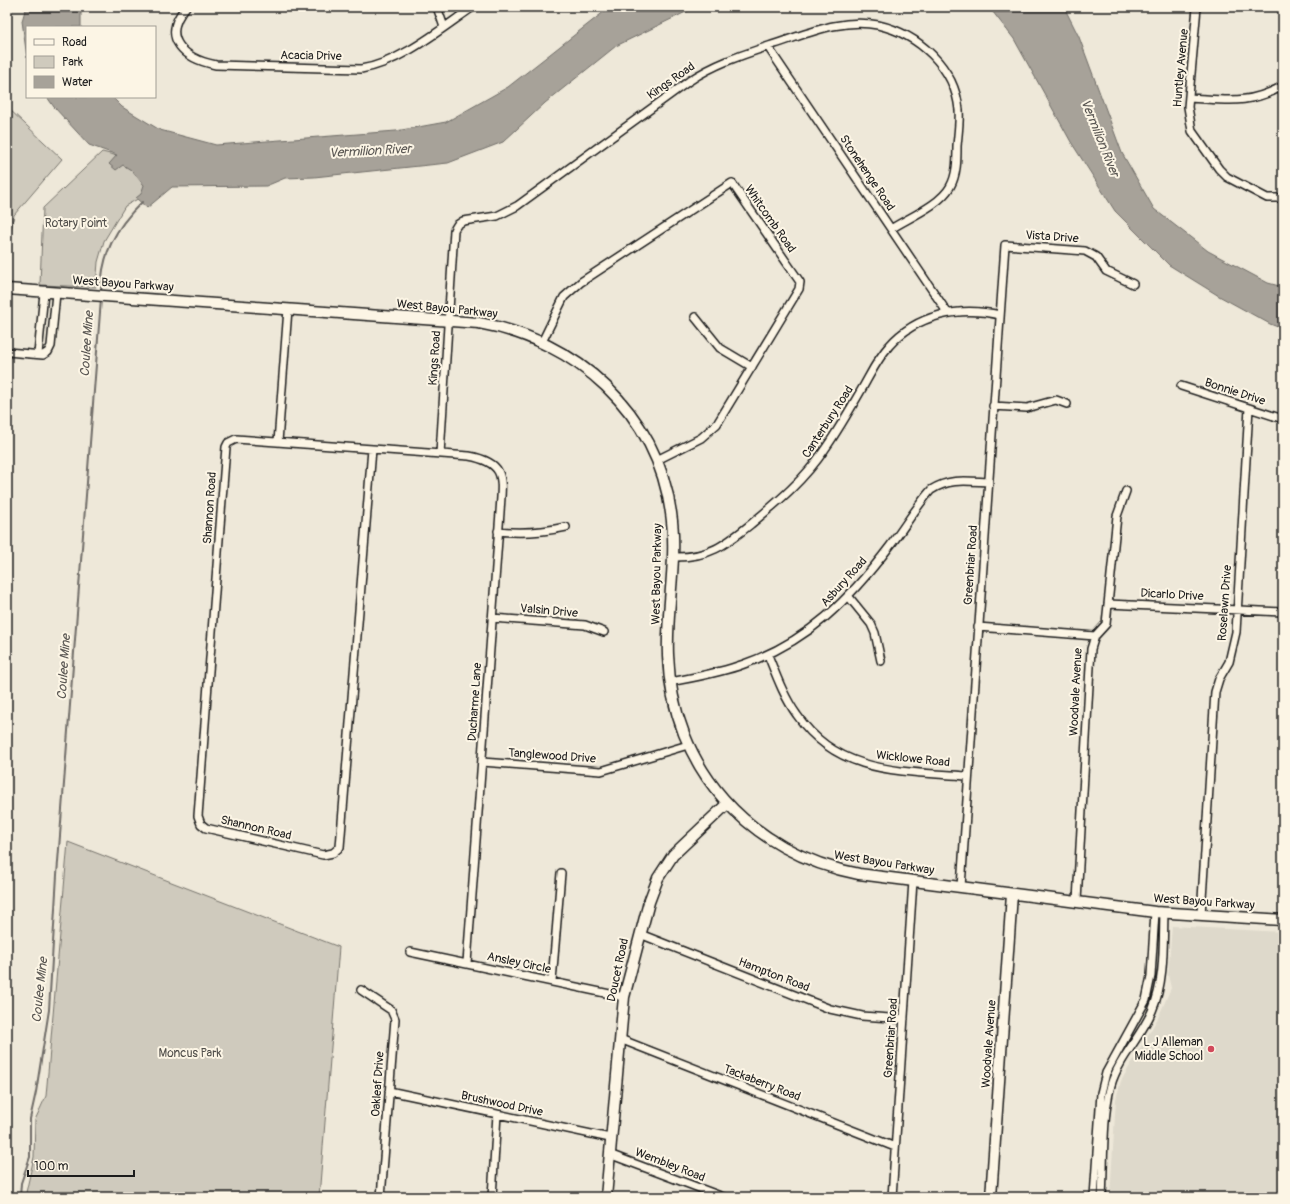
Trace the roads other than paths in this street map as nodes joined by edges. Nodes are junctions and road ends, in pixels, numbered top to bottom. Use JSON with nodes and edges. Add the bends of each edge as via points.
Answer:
{"nodes":[{"id":1,"x":186,"y":7,"type":"edge"},
{"id":2,"x":436,"y":7,"type":"edge"},
{"id":3,"x":474,"y":7,"type":"edge"},
{"id":4,"x":1197,"y":7,"type":"edge"},
{"id":5,"x":444,"y":27,"type":"junction"},
{"id":6,"x":768,"y":47,"type":"junction"},
{"id":7,"x":1282,"y":88,"type":"edge"},
{"id":8,"x":1190,"y":98,"type":"junction"},
{"id":9,"x":1283,"y":198,"type":"edge"},
{"id":10,"x":891,"y":229,"type":"junction"},
{"id":11,"x":1004,"y":245,"type":"joint"},
{"id":12,"x":1133,"y":284,"type":"dead end"},
{"id":13,"x":7,"y":289,"type":"edge"},
{"id":14,"x":44,"y":293,"type":"junction"},
{"id":15,"x":56,"y":293,"type":"junction"},
{"id":16,"x":288,"y":309,"type":"junction"},
{"id":17,"x":946,"y":312,"type":"junction"},
{"id":18,"x":1000,"y":316,"type":"junction"},
{"id":19,"x":695,"y":317,"type":"dead end"},
{"id":20,"x":449,"y":321,"type":"junction"},
{"id":21,"x":542,"y":342,"type":"junction"},
{"id":22,"x":7,"y":352,"type":"edge"},
{"id":23,"x":38,"y":354,"type":"junction"},
{"id":24,"x":752,"y":367,"type":"junction"},
{"id":25,"x":1181,"y":386,"type":"dead end"},
{"id":26,"x":1067,"y":404,"type":"dead end"},
{"id":27,"x":993,"y":406,"type":"junction"},
{"id":28,"x":1249,"y":408,"type":"junction"},
{"id":29,"x":1283,"y":419,"type":"edge"},
{"id":30,"x":278,"y":442,"type":"junction"},
{"id":31,"x":372,"y":450,"type":"junction"},
{"id":32,"x":440,"y":454,"type":"junction"},
{"id":33,"x":476,"y":458,"type":"joint"},
{"id":34,"x":657,"y":460,"type":"junction"},
{"id":35,"x":987,"y":482,"type":"junction"},
{"id":36,"x":1126,"y":491,"type":"dead end"},
{"id":37,"x":566,"y":527,"type":"dead end"},
{"id":38,"x":498,"y":531,"type":"junction"},
{"id":39,"x":673,"y":557,"type":"junction"},
{"id":40,"x":849,"y":597,"type":"junction"},
{"id":41,"x":1108,"y":604,"type":"junction"},
{"id":42,"x":1236,"y":610,"type":"junction"},
{"id":43,"x":1283,"y":612,"type":"edge"},
{"id":44,"x":492,"y":618,"type":"junction"},
{"id":45,"x":978,"y":627,"type":"junction"},
{"id":46,"x":604,"y":632,"type":"dead end"},
{"id":47,"x":1095,"y":636,"type":"junction"},
{"id":48,"x":768,"y":654,"type":"junction"},
{"id":49,"x":882,"y":661,"type":"dead end"},
{"id":50,"x":670,"y":682,"type":"junction"},
{"id":51,"x":688,"y":745,"type":"junction"},
{"id":52,"x":482,"y":762,"type":"junction"},
{"id":53,"x":968,"y":776,"type":"junction"},
{"id":54,"x":727,"y":804,"type":"junction"},
{"id":55,"x":561,"y":873,"type":"dead end"},
{"id":56,"x":913,"y":881,"type":"junction"},
{"id":57,"x":961,"y":888,"type":"junction"},
{"id":58,"x":1012,"y":894,"type":"junction"},
{"id":59,"x":1077,"y":901,"type":"junction"},
{"id":60,"x":1160,"y":912,"type":"junction"},
{"id":61,"x":1201,"y":915,"type":"junction"},
{"id":62,"x":1283,"y":920,"type":"edge"},
{"id":63,"x":640,"y":934,"type":"junction"},
{"id":64,"x":410,"y":952,"type":"dead end"},
{"id":65,"x":467,"y":963,"type":"junction"},
{"id":66,"x":552,"y":980,"type":"junction"},
{"id":67,"x":1150,"y":989,"type":"junction"},
{"id":68,"x":361,"y":990,"type":"dead end"},
{"id":69,"x":1158,"y":990,"type":"junction"},
{"id":70,"x":624,"y":997,"type":"junction"},
{"id":71,"x":904,"y":1019,"type":"junction"},
{"id":72,"x":620,"y":1039,"type":"junction"},
{"id":73,"x":1124,"y":1042,"type":"junction"},
{"id":74,"x":1132,"y":1046,"type":"junction"},
{"id":75,"x":389,"y":1091,"type":"junction"},
{"id":76,"x":1104,"y":1104,"type":"junction"},
{"id":77,"x":497,"y":1114,"type":"junction"},
{"id":78,"x":610,"y":1138,"type":"junction"},
{"id":79,"x":895,"y":1147,"type":"junction"},
{"id":80,"x":609,"y":1154,"type":"junction"},
{"id":81,"x":1096,"y":1172,"type":"junction"},
{"id":82,"x":1104,"y":1173,"type":"junction"},
{"id":83,"x":381,"y":1197,"type":"edge"},
{"id":84,"x":492,"y":1197,"type":"edge"},
{"id":85,"x":606,"y":1197,"type":"edge"},
{"id":86,"x":723,"y":1197,"type":"edge"},
{"id":87,"x":892,"y":1197,"type":"edge"},
{"id":88,"x":991,"y":1197,"type":"edge"},
{"id":89,"x":1094,"y":1197,"type":"edge"},
{"id":90,"x":1102,"y":1197,"type":"edge"}],
"edges":[{"from":1,"to":5,"type":"street","name":"Acacia Drive","via":[[180,14],[176,28],[180,48],[192,58],[216,65],[361,69],[373,67],[398,55]]},
{"from":2,"to":5,"type":"street"},
{"from":3,"to":5,"type":"street","name":"Acacia Drive"},
{"from":4,"to":8,"type":"street","name":"Huntley Avenue"},
{"from":6,"to":10,"type":"street","name":"Stonehenge Road"},
{"from":6,"to":10,"type":"street","name":"Kings Road","via":[[833,25],[867,24],[904,34],[926,48],[940,64],[952,86],[959,110],[954,180],[943,197]]},
{"from":6,"to":20,"type":"street","name":"Kings Road","via":[[702,72],[517,206],[490,218],[458,223],[454,230]]},
{"from":7,"to":8,"type":"street","via":[[1249,100]]},
{"from":8,"to":9,"type":"street","name":"Huntley Avenue","via":[[1188,115],[1192,131],[1219,169],[1231,180],[1267,198]]},
{"from":10,"to":17,"type":"street","name":"Stonehenge Road"},
{"from":11,"to":12,"type":"street","name":"Vista Drive","via":[[1085,251],[1096,257],[1110,274]]},
{"from":11,"to":18,"type":"street","name":"Greenbriar Road"},
{"from":13,"to":14,"type":"street","name":"West Bayou Parkway"},
{"from":14,"to":15,"type":"street","name":"West Bayou Parkway"},
{"from":14,"to":23,"type":"street"},
{"from":15,"to":16,"type":"street","name":"West Bayou Parkway"},
{"from":15,"to":23,"type":"street","via":[[51,346],[48,352]]},
{"from":16,"to":20,"type":"street","name":"West Bayou Parkway"},
{"from":16,"to":30,"type":"street"},
{"from":17,"to":18,"type":"street","name":"Canterbury Road","via":[[980,312]]},
{"from":17,"to":39,"type":"street","name":"Canterbury Road","via":[[910,329],[889,346],[826,448],[788,493],[720,547],[701,555]]},
{"from":18,"to":27,"type":"street","name":"Greenbriar Road"},
{"from":19,"to":24,"type":"street","via":[[720,348]]},
{"from":20,"to":21,"type":"street","name":"West Bayou Parkway","via":[[498,327]]},
{"from":20,"to":32,"type":"street","name":"Kings Road"},
{"from":21,"to":24,"type":"street","name":"Whitcomb Road","via":[[564,297],[581,282],[732,183],[800,282],[799,289]]},
{"from":21,"to":34,"type":"street","name":"West Bayou Parkway","via":[[584,366],[609,389],[639,426]]},
{"from":22,"to":23,"type":"street"},
{"from":24,"to":34,"type":"street","name":"Whitcomb Road","via":[[722,416],[709,432]]},
{"from":25,"to":28,"type":"street","name":"Bonnie Drive"},
{"from":26,"to":27,"type":"street","via":[[1056,400],[1027,408]]},
{"from":27,"to":35,"type":"street","name":"Greenbriar Road"},
{"from":28,"to":29,"type":"street","name":"Bonnie Drive"},
{"from":28,"to":42,"type":"street","name":"Roselawn Drive"},
{"from":30,"to":31,"type":"street","name":"Shannon Road"},
{"from":30,"to":31,"type":"street","name":"Shannon Road","via":[[236,439],[229,441],[226,447],[198,816],[206,828],[323,855],[338,850],[342,842]]},
{"from":31,"to":32,"type":"street","name":"Shannon Road"},
{"from":32,"to":33,"type":"street","name":"Shannon Road"},
{"from":33,"to":38,"type":"street","name":"Ducharme Lane","via":[[491,463],[500,473]]},
{"from":34,"to":39,"type":"street","name":"West Bayou Parkway","via":[[671,513]]},
{"from":35,"to":40,"type":"street","name":"Asbury Road","via":[[950,481],[931,490]]},
{"from":35,"to":45,"type":"street","name":"Greenbriar Road"},
{"from":36,"to":41,"type":"street","name":"Woodvale Avenue","via":[[1117,516]]},
{"from":37,"to":38,"type":"street","via":[[544,532]]},
{"from":38,"to":44,"type":"street","name":"Ducharme Lane"},
{"from":39,"to":50,"type":"street","name":"West Bayou Parkway","via":[[668,652]]},
{"from":40,"to":48,"type":"street","name":"Asbury Road","via":[[816,626]]},
{"from":40,"to":49,"type":"street","via":[[871,624]]},
{"from":41,"to":42,"type":"street","name":"Dicarlo Drive"},
{"from":41,"to":47,"type":"street","name":"Woodvale Avenue","via":[[1105,626]]},
{"from":42,"to":43,"type":"street","name":"Dicarlo Drive"},
{"from":42,"to":61,"type":"street","name":"Roselawn Drive","via":[[1232,652],[1215,692]]},
{"from":44,"to":46,"type":"street","name":"Valsin Drive","via":[[585,625]]},
{"from":44,"to":52,"type":"street","name":"Ducharme Lane"},
{"from":45,"to":47,"type":"street"},
{"from":45,"to":53,"type":"street","name":"Greenbriar Road"},
{"from":47,"to":59,"type":"street","name":"Woodvale Avenue","via":[[1091,649]]},
{"from":48,"to":50,"type":"street","name":"Asbury Road","via":[[726,670]]},
{"from":48,"to":53,"type":"street","name":"Wicklowe Road","via":[[796,714],[815,736],[833,750],[858,763],[886,770]]},
{"from":50,"to":51,"type":"street","name":"West Bayou Parkway","via":[[676,711]]},
{"from":51,"to":52,"type":"street","name":"Tanglewood Drive","via":[[601,771]]},
{"from":51,"to":54,"type":"street","name":"West Bayou Parkway","via":[[703,773]]},
{"from":52,"to":65,"type":"street","name":"Ducharme Lane"},
{"from":53,"to":57,"type":"street","name":"Greenbriar Road"},
{"from":54,"to":56,"type":"street","name":"West Bayou Parkway","via":[[770,840],[803,858],[841,871]]},
{"from":54,"to":63,"type":"street","name":"Doucet Road","via":[[680,847],[665,867],[649,902]]},
{"from":55,"to":66,"type":"street"},
{"from":56,"to":57,"type":"street","name":"West Bayou Parkway"},
{"from":56,"to":71,"type":"street","name":"Greenbriar Road"},
{"from":57,"to":58,"type":"street","name":"West Bayou Parkway"},
{"from":58,"to":59,"type":"street","name":"West Bayou Parkway"},
{"from":58,"to":88,"type":"street","name":"Woodvale Avenue"},
{"from":59,"to":60,"type":"street","name":"West Bayou Parkway"},
{"from":60,"to":61,"type":"street","name":"West Bayou Parkway"},
{"from":60,"to":67,"type":"street"},
{"from":60,"to":69,"type":"street"},
{"from":61,"to":62,"type":"street","name":"West Bayou Parkway"},
{"from":63,"to":70,"type":"street","name":"Doucet Road"},
{"from":63,"to":71,"type":"street","name":"Hampton Road","via":[[830,1009],[855,1015]]},
{"from":64,"to":65,"type":"street","name":"Ansley Circle"},
{"from":65,"to":66,"type":"street","name":"Ansley Circle"},
{"from":66,"to":70,"type":"street","name":"Ansley Circle"},
{"from":67,"to":69,"type":"street"},
{"from":67,"to":73,"type":"street","via":[[1144,1007]]},
{"from":68,"to":75,"type":"street","name":"Oakleaf Drive","via":[[391,1010],[394,1016]]},
{"from":69,"to":74,"type":"street","via":[[1152,1011]]},
{"from":70,"to":72,"type":"street","name":"Doucet Road"},
{"from":71,"to":79,"type":"street","name":"Greenbriar Road"},
{"from":72,"to":78,"type":"street","name":"Doucet Road"},
{"from":72,"to":79,"type":"street","name":"Tackaberry Road"},
{"from":73,"to":74,"type":"street"},
{"from":73,"to":76,"type":"street","via":[[1106,1073]]},
{"from":74,"to":76,"type":"street","via":[[1114,1077]]},
{"from":75,"to":77,"type":"street","name":"Brushwood Drive"},
{"from":75,"to":83,"type":"street","name":"Oakleaf Drive"},
{"from":76,"to":81,"type":"street"},
{"from":76,"to":82,"type":"street"},
{"from":77,"to":78,"type":"street","name":"Brushwood Drive"},
{"from":77,"to":84,"type":"street"},
{"from":78,"to":80,"type":"street","name":"Doucet Road"},
{"from":79,"to":87,"type":"street","name":"Greenbriar Road"},
{"from":80,"to":85,"type":"street","name":"Doucet Road"},
{"from":80,"to":86,"type":"street","name":"Wembley Road"},
{"from":81,"to":82,"type":"street"},
{"from":81,"to":89,"type":"street"},
{"from":82,"to":90,"type":"street"}]}
